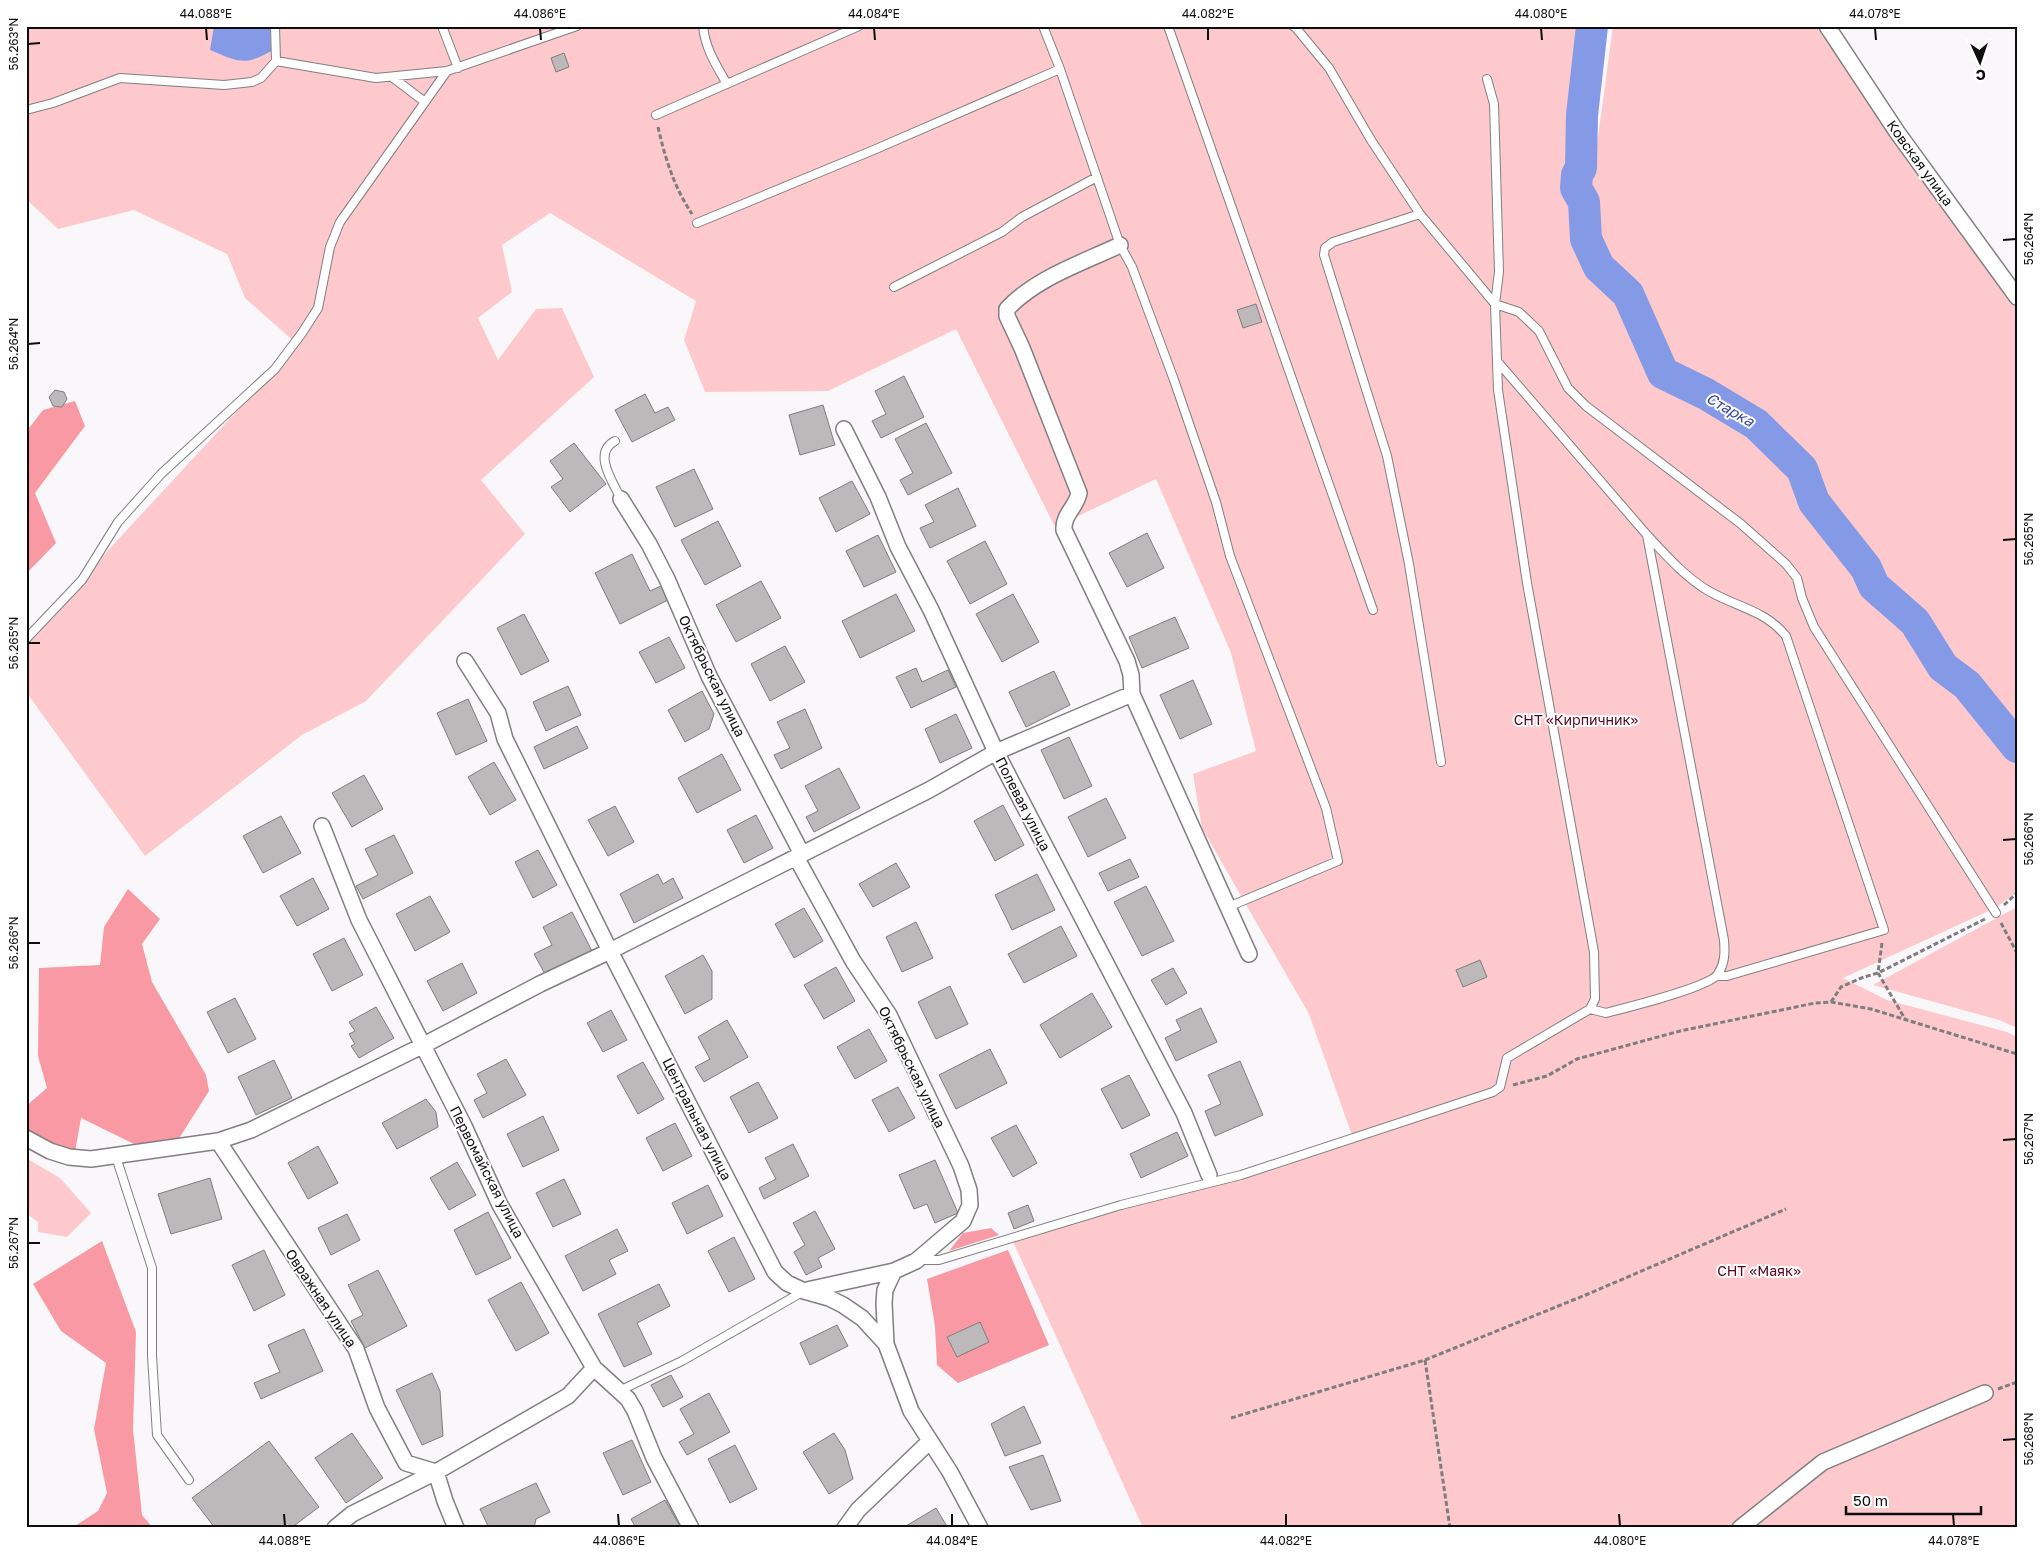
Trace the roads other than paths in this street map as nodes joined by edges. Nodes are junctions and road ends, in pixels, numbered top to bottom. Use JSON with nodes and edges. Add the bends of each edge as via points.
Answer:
{"nodes":[{"id":1,"x":275,"y":26,"type":"edge"},
{"id":2,"x":442,"y":26,"type":"edge"},
{"id":3,"x":577,"y":26,"type":"edge"},
{"id":4,"x":703,"y":26,"type":"edge"},
{"id":5,"x":858,"y":26,"type":"edge"},
{"id":6,"x":1042,"y":26,"type":"edge"},
{"id":7,"x":1168,"y":26,"type":"edge"},
{"id":8,"x":1827,"y":26,"type":"edge"},
{"id":9,"x":567,"y":27,"type":"edge"},
{"id":10,"x":1296,"y":27,"type":"edge"},
{"id":11,"x":276,"y":61,"type":"junction"},
{"id":12,"x":458,"y":68,"type":"junction"},
{"id":13,"x":1060,"y":69,"type":"junction"},
{"id":14,"x":447,"y":72,"type":"junction"},
{"id":15,"x":392,"y":77,"type":"junction"},
{"id":16,"x":1487,"y":79,"type":"dead end"},
{"id":17,"x":727,"y":84,"type":"junction"},
{"id":18,"x":425,"y":102,"type":"junction"},
{"id":19,"x":26,"y":110,"type":"edge"},
{"id":20,"x":656,"y":115,"type":"road end"},
{"id":21,"x":1097,"y":177,"type":"junction"},
{"id":22,"x":1420,"y":214,"type":"junction"},
{"id":23,"x":697,"y":223,"type":"road end"},
{"id":24,"x":1120,"y":245,"type":"junction"},
{"id":25,"x":894,"y":287,"type":"dead end"},
{"id":26,"x":2017,"y":296,"type":"edge"},
{"id":27,"x":1495,"y":304,"type":"junction"},
{"id":28,"x":1497,"y":361,"type":"junction"},
{"id":29,"x":844,"y":429,"type":"dead end"},
{"id":30,"x":615,"y":441,"type":"dead end"},
{"id":31,"x":621,"y":499,"type":"joint"},
{"id":32,"x":1646,"y":536,"type":"junction"},
{"id":33,"x":1373,"y":610,"type":"dead end"},
{"id":34,"x":26,"y":639,"type":"edge"},
{"id":35,"x":465,"y":661,"type":"dead end"},
{"id":36,"x":1132,"y":694,"type":"junction"},
{"id":37,"x":996,"y":752,"type":"junction"},
{"id":38,"x":1441,"y":762,"type":"dead end"},
{"id":39,"x":322,"y":826,"type":"dead end"},
{"id":40,"x":799,"y":855,"type":"junction"},
{"id":41,"x":1228,"y":907,"type":"junction"},
{"id":42,"x":1996,"y":913,"type":"road end"},
{"id":43,"x":610,"y":951,"type":"junction"},
{"id":44,"x":1249,"y":954,"type":"dead end"},
{"id":45,"x":1718,"y":976,"type":"junction"},
{"id":46,"x":1590,"y":1009,"type":"junction"},
{"id":47,"x":422,"y":1046,"type":"junction"},
{"id":48,"x":26,"y":1138,"type":"edge"},
{"id":49,"x":218,"y":1141,"type":"junction"},
{"id":50,"x":116,"y":1157,"type":"junction"},
{"id":51,"x":1211,"y":1179,"type":"junction"},
{"id":52,"x":916,"y":1260,"type":"junction"},
{"id":53,"x":894,"y":1271,"type":"junction"},
{"id":54,"x":804,"y":1291,"type":"junction"},
{"id":55,"x":886,"y":1344,"type":"junction"},
{"id":56,"x":594,"y":1368,"type":"junction"},
{"id":57,"x":619,"y":1391,"type":"junction"},
{"id":58,"x":1985,"y":1393,"type":"dead end"},
{"id":59,"x":930,"y":1441,"type":"junction"},
{"id":60,"x":436,"y":1472,"type":"junction"},
{"id":61,"x":189,"y":1480,"type":"dead end"},
{"id":62,"x":335,"y":1528,"type":"edge"},
{"id":63,"x":456,"y":1528,"type":"edge"},
{"id":64,"x":691,"y":1528,"type":"edge"},
{"id":65,"x":844,"y":1528,"type":"edge"},
{"id":66,"x":980,"y":1528,"type":"edge"},
{"id":67,"x":1740,"y":1528,"type":"edge"}],
"edges":[{"from":1,"to":11,"type":"lane"},
{"from":2,"to":12,"type":"lane"},
{"from":3,"to":9,"type":"lane"},
{"from":4,"to":17,"type":"lane","via":[[709,53]]},
{"from":5,"to":17,"type":"lane"},
{"from":6,"to":13,"type":"lane"},
{"from":7,"to":33,"type":"lane"},
{"from":8,"to":26,"type":"street","name":"Ковская улица","via":[[1897,132]]},
{"from":9,"to":12,"type":"lane"},
{"from":10,"to":22,"type":"lane","via":[[1330,68],[1371,140]]},
{"from":11,"to":15,"type":"lane","via":[[376,78]]},
{"from":11,"to":19,"type":"lane","via":[[261,78],[252,82],[224,85],[120,78],[53,104]]},
{"from":12,"to":14,"type":"lane"},
{"from":13,"to":21,"type":"lane"},
{"from":13,"to":23,"type":"lane"},
{"from":14,"to":15,"type":"lane"},
{"from":14,"to":18,"type":"lane"},
{"from":15,"to":18,"type":"lane"},
{"from":16,"to":27,"type":"lane","via":[[1494,104],[1499,272]]},
{"from":17,"to":20,"type":"lane"},
{"from":18,"to":34,"type":"lane","via":[[340,222],[330,247],[318,308],[302,333],[275,369],[161,474],[118,522],[82,580]]},
{"from":21,"to":24,"type":"lane"},
{"from":21,"to":25,"type":"lane","via":[[1022,217],[1002,232]]},
{"from":22,"to":27,"type":"lane"},
{"from":22,"to":38,"type":"lane","via":[[1333,242],[1325,248],[1324,255],[1387,456],[1409,564]]},
{"from":24,"to":36,"type":"street","via":[[1055,276],[1016,299],[1006,309],[1078,493],[1077,501],[1064,521],[1064,530],[1127,661]]},
{"from":24,"to":41,"type":"lane","via":[[1132,267],[1174,380],[1216,502],[1230,556],[1326,808],[1338,861]]},
{"from":27,"to":28,"type":"lane"},
{"from":27,"to":42,"type":"lane","via":[[1520,312],[1539,331],[1568,388],[1586,406],[1741,524],[1786,564],[1797,578],[1814,627]]},
{"from":28,"to":32,"type":"lane"},
{"from":28,"to":46,"type":"lane","via":[[1498,390],[1527,583],[1594,952],[1595,999]]},
{"from":29,"to":37,"type":"street","name":"Полевая улица"},
{"from":30,"to":31,"type":"lane","via":[[604,452],[605,465]]},
{"from":31,"to":40,"type":"street","name":"Октябрьская улица","via":[[667,579],[709,676]]},
{"from":32,"to":45,"type":"lane","via":[[1724,940],[1725,956]]},
{"from":32,"to":45,"type":"lane","via":[[1684,573],[1708,590],[1766,616],[1786,636],[1884,930]]},
{"from":35,"to":43,"type":"street","name":"Центральная улица","via":[[498,713],[504,739]]},
{"from":36,"to":37,"type":"street"},
{"from":36,"to":41,"type":"street"},
{"from":37,"to":40,"type":"street","via":[[929,790]]},
{"from":37,"to":51,"type":"street","name":"Полевая улица","via":[[1184,1113]]},
{"from":39,"to":47,"type":"street","name":"Первомайская улица","via":[[359,920]]},
{"from":40,"to":43,"type":"street"},
{"from":40,"to":52,"type":"street","name":"Октябрьская улица","via":[[853,961],[889,1015],[961,1166],[969,1190],[970,1205],[963,1220]]},
{"from":41,"to":44,"type":"street"},
{"from":43,"to":47,"type":"street"},
{"from":43,"to":54,"type":"street","name":"Центральная улица","via":[[775,1272],[787,1283]]},
{"from":45,"to":46,"type":"lane","via":[[1703,984],[1606,1013]]},
{"from":46,"to":51,"type":"lane","via":[[1506,1058],[1500,1088],[1493,1092],[1241,1175]]},
{"from":47,"to":49,"type":"street","via":[[251,1130]]},
{"from":47,"to":56,"type":"street","name":"Первомайская улица","via":[[500,1205]]},
{"from":48,"to":50,"type":"street","via":[[69,1157],[92,1160]]},
{"from":49,"to":50,"type":"street"},
{"from":49,"to":60,"type":"street","name":"Овражная улица","via":[[356,1349],[377,1408],[406,1463]]},
{"from":50,"to":61,"type":"lane","via":[[152,1268],[152,1356],[157,1435]]},
{"from":51,"to":52,"type":"lane","via":[[939,1260]]},
{"from":52,"to":53,"type":"street"},
{"from":53,"to":54,"type":"street"},
{"from":53,"to":55,"type":"street","via":[[885,1290]]},
{"from":54,"to":55,"type":"street","name":"Центральная улица","via":[[843,1305],[862,1318]]},
{"from":54,"to":57,"type":"lane","via":[[682,1361]]},
{"from":55,"to":59,"type":"street","name":"Центральная улица","via":[[910,1411]]},
{"from":56,"to":57,"type":"street","name":"Первомайская улица"},
{"from":56,"to":60,"type":"street","via":[[568,1396]]},
{"from":57,"to":64,"type":"street","name":"Первомайская улица","via":[[635,1411],[654,1458]]},
{"from":58,"to":67,"type":"street","via":[[1823,1462]]},
{"from":59,"to":65,"type":"street","via":[[858,1510]]},
{"from":59,"to":66,"type":"street","name":"Центральная улица"},
{"from":60,"to":62,"type":"street","via":[[352,1514]]},
{"from":60,"to":63,"type":"street"}]}
